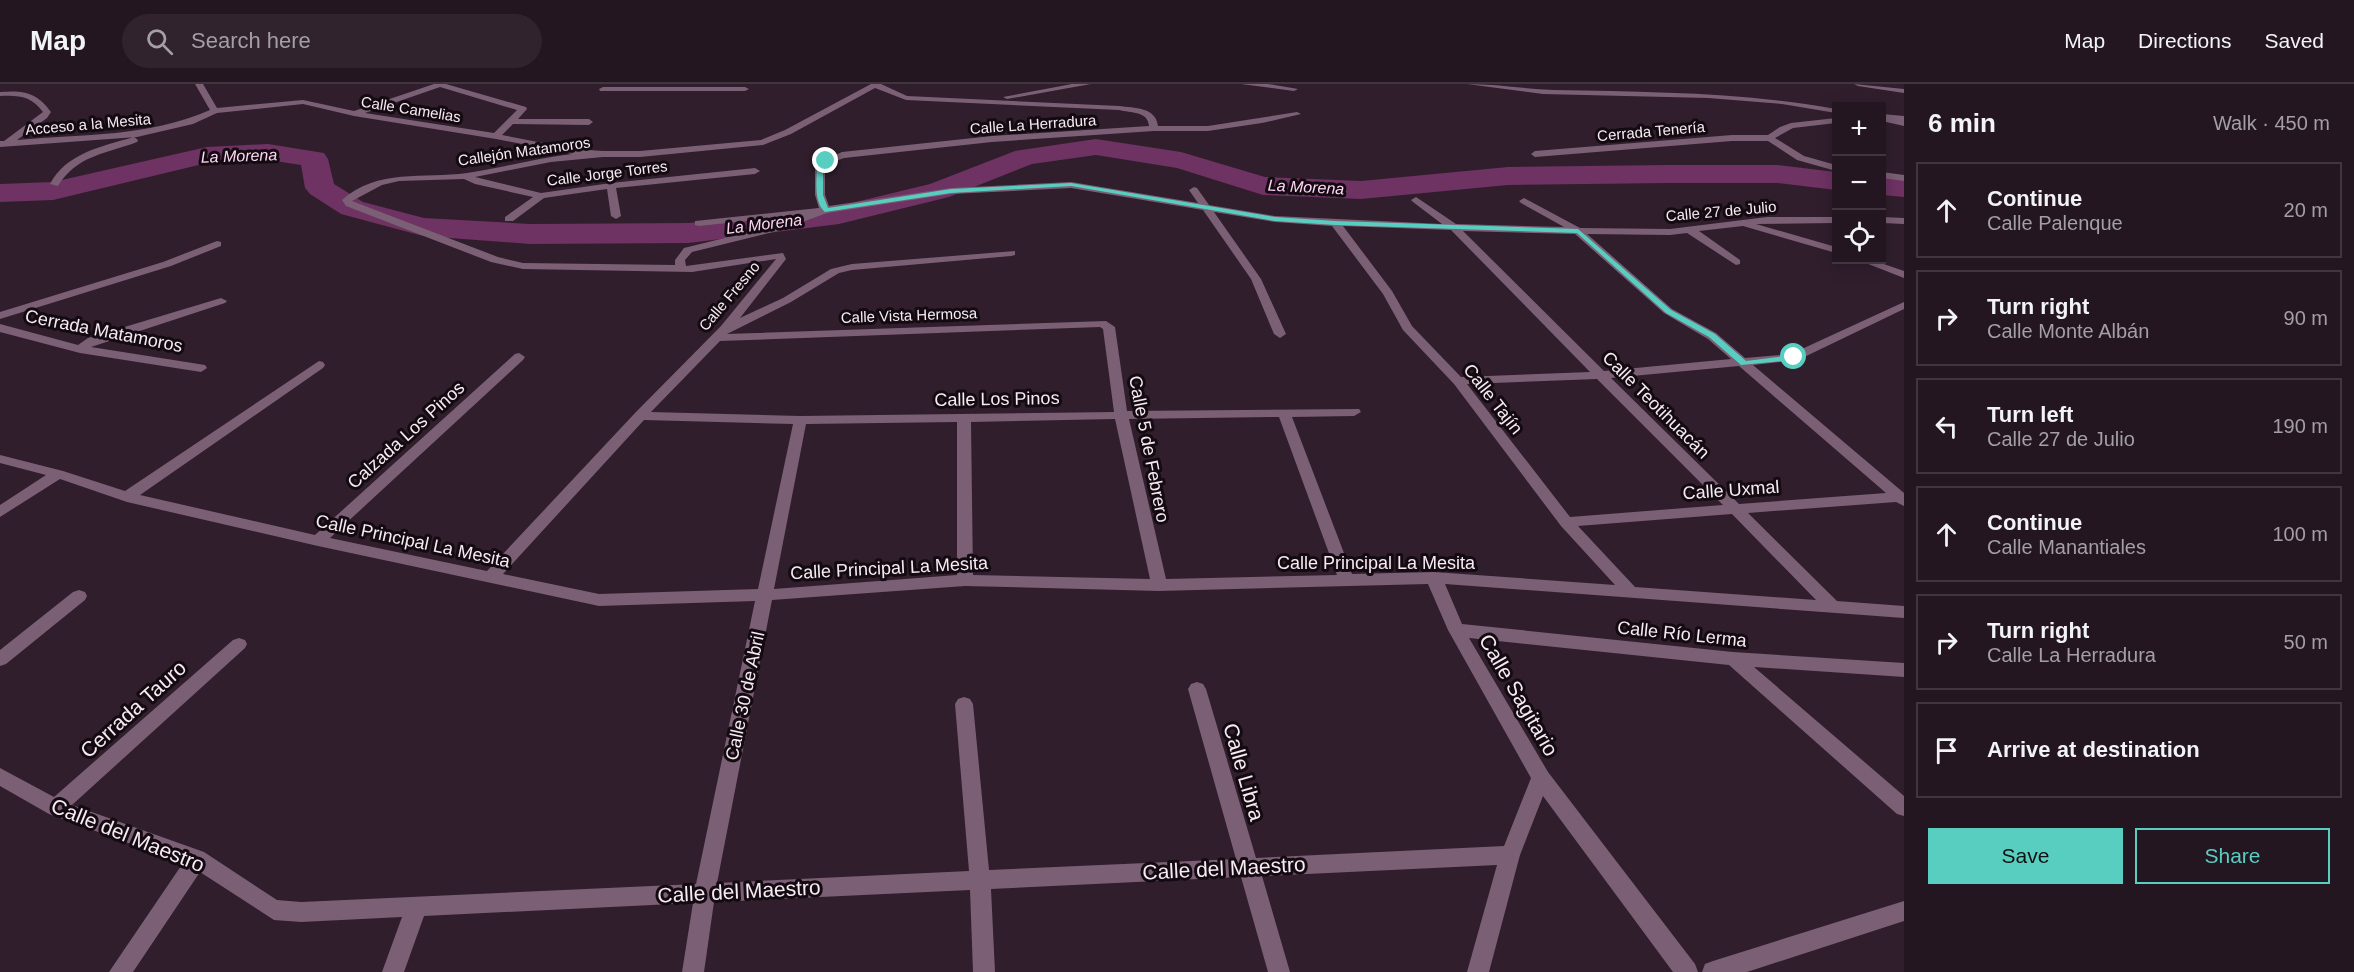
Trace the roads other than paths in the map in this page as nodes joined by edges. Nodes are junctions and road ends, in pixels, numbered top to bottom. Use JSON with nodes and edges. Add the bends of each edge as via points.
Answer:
{"nodes":[{"id":1,"x":199,"y":84,"type":"edge"},
{"id":2,"x":411,"y":84,"type":"edge"},
{"id":3,"x":441,"y":84,"type":"edge"},
{"id":4,"x":1088,"y":84,"type":"edge"},
{"id":5,"x":1245,"y":84,"type":"edge"},
{"id":6,"x":1471,"y":84,"type":"edge"},
{"id":7,"x":1858,"y":84,"type":"edge"},
{"id":8,"x":876,"y":85,"type":"edge"},
{"id":9,"x":706,"y":86,"type":"edge"},
{"id":10,"x":428,"y":89,"type":"junction"},
{"id":11,"x":603,"y":89,"type":"dead end"},
{"id":12,"x":745,"y":89,"type":"dead end"},
{"id":13,"x":1294,"y":89,"type":"dead end"},
{"id":14,"x":1904,"y":91,"type":"edge"},
{"id":15,"x":0,"y":94,"type":"edge"},
{"id":16,"x":708,"y":99,"type":"dead end"},
{"id":17,"x":974,"y":102,"type":"junction"},
{"id":18,"x":1832,"y":110,"type":"edge"},
{"id":19,"x":215,"y":111,"type":"junction"},
{"id":20,"x":354,"y":114,"type":"junction"},
{"id":21,"x":1297,"y":114,"type":"dead end"},
{"id":22,"x":1886,"y":119,"type":"edge"},
{"id":23,"x":512,"y":121,"type":"junction"},
{"id":24,"x":1904,"y":121,"type":"edge"},
{"id":25,"x":590,"y":122,"type":"dead end"},
{"id":26,"x":1832,"y":122,"type":"edge"},
{"id":27,"x":1154,"y":128,"type":"junction"},
{"id":28,"x":141,"y":134,"type":"junction"},
{"id":29,"x":496,"y":136,"type":"junction"},
{"id":30,"x":1770,"y":138,"type":"junction"},
{"id":31,"x":3,"y":144,"type":"edge"},
{"id":32,"x":603,"y":154,"type":"junction"},
{"id":33,"x":1535,"y":154,"type":"dead end"},
{"id":34,"x":1832,"y":167,"type":"edge"},
{"id":35,"x":755,"y":171,"type":"dead end"},
{"id":36,"x":465,"y":176,"type":"junction"},
{"id":37,"x":1886,"y":176,"type":"edge"},
{"id":38,"x":1904,"y":178,"type":"edge"},
{"id":39,"x":55,"y":184,"type":"dead end"},
{"id":40,"x":611,"y":186,"type":"junction"},
{"id":41,"x":1194,"y":190,"type":"dead end"},
{"id":42,"x":541,"y":196,"type":"junction"},
{"id":43,"x":347,"y":200,"type":"joint"},
{"id":44,"x":1416,"y":200,"type":"dead end"},
{"id":45,"x":1524,"y":201,"type":"dead end"},
{"id":46,"x":1205,"y":208,"type":"junction"},
{"id":47,"x":825,"y":210,"type":"junction"},
{"id":48,"x":616,"y":216,"type":"dead end"},
{"id":49,"x":509,"y":219,"type":"dead end"},
{"id":50,"x":1832,"y":220,"type":"edge"},
{"id":51,"x":1886,"y":220,"type":"edge"},
{"id":52,"x":1904,"y":221,"type":"edge"},
{"id":53,"x":699,"y":223,"type":"dead end"},
{"id":54,"x":1335,"y":223,"type":"junction"},
{"id":55,"x":1738,"y":223,"type":"junction"},
{"id":56,"x":1454,"y":228,"type":"junction"},
{"id":57,"x":1690,"y":230,"type":"junction"},
{"id":58,"x":1578,"y":231,"type":"junction"},
{"id":59,"x":217,"y":244,"type":"dead end"},
{"id":60,"x":1832,"y":249,"type":"edge"},
{"id":61,"x":1011,"y":253,"type":"dead end"},
{"id":62,"x":1736,"y":262,"type":"dead end"},
{"id":63,"x":1874,"y":264,"type":"edge"},
{"id":64,"x":681,"y":269,"type":"junction"},
{"id":65,"x":1904,"y":275,"type":"edge"},
{"id":66,"x":221,"y":301,"type":"dead end"},
{"id":67,"x":1904,"y":305,"type":"edge"},
{"id":68,"x":0,"y":316,"type":"edge"},
{"id":69,"x":1102,"y":323,"type":"joint"},
{"id":70,"x":0,"y":328,"type":"edge"},
{"id":71,"x":721,"y":333,"type":"junction"},
{"id":72,"x":1280,"y":334,"type":"dead end"},
{"id":73,"x":80,"y":349,"type":"junction"},
{"id":74,"x":519,"y":357,"type":"dead end"},
{"id":75,"x":1744,"y":363,"type":"junction"},
{"id":76,"x":319,"y":365,"type":"dead end"},
{"id":77,"x":201,"y":369,"type":"dead end"},
{"id":78,"x":1600,"y":375,"type":"junction"},
{"id":79,"x":1458,"y":381,"type":"junction"},
{"id":80,"x":1354,"y":412,"type":"dead end"},
{"id":81,"x":1284,"y":413,"type":"junction"},
{"id":82,"x":1122,"y":415,"type":"junction"},
{"id":83,"x":640,"y":416,"type":"junction"},
{"id":84,"x":964,"y":417,"type":"junction"},
{"id":85,"x":800,"y":420,"type":"junction"},
{"id":86,"x":0,"y":459,"type":"edge"},
{"id":87,"x":58,"y":474,"type":"junction"},
{"id":88,"x":127,"y":497,"type":"junction"},
{"id":89,"x":1901,"y":499,"type":"edge"},
{"id":90,"x":1734,"y":509,"type":"junction"},
{"id":91,"x":0,"y":512,"type":"edge"},
{"id":92,"x":1566,"y":522,"type":"junction"},
{"id":93,"x":318,"y":541,"type":"junction"},
{"id":94,"x":490,"y":578,"type":"junction"},
{"id":95,"x":1434,"y":579,"type":"junction"},
{"id":96,"x":965,"y":580,"type":"junction"},
{"id":97,"x":1347,"y":581,"type":"junction"},
{"id":98,"x":1159,"y":585,"type":"junction"},
{"id":99,"x":1630,"y":592,"type":"junction"},
{"id":100,"x":766,"y":595,"type":"junction"},
{"id":101,"x":79,"y":596,"type":"dead end"},
{"id":102,"x":1833,"y":607,"type":"junction"},
{"id":103,"x":1904,"y":612,"type":"edge"},
{"id":104,"x":1456,"y":630,"type":"junction"},
{"id":105,"x":239,"y":644,"type":"dead end"},
{"id":106,"x":0,"y":659,"type":"edge"},
{"id":107,"x":1733,"y":659,"type":"junction"},
{"id":108,"x":1904,"y":670,"type":"edge"},
{"id":109,"x":1197,"y":689,"type":"dead end"},
{"id":110,"x":964,"y":704,"type":"dead end"},
{"id":111,"x":0,"y":776,"type":"edge"},
{"id":112,"x":1541,"y":778,"type":"junction"},
{"id":113,"x":56,"y":808,"type":"junction"},
{"id":114,"x":1904,"y":808,"type":"edge"},
{"id":115,"x":1510,"y":855,"type":"junction"},
{"id":116,"x":197,"y":859,"type":"junction"},
{"id":117,"x":1248,"y":867,"type":"junction"},
{"id":118,"x":980,"y":879,"type":"junction"},
{"id":119,"x":705,"y":892,"type":"junction"},
{"id":120,"x":417,"y":906,"type":"junction"},
{"id":121,"x":1904,"y":911,"type":"edge"},
{"id":122,"x":120,"y":972,"type":"edge"},
{"id":123,"x":393,"y":972,"type":"edge"},
{"id":124,"x":693,"y":972,"type":"edge"},
{"id":125,"x":984,"y":972,"type":"edge"},
{"id":126,"x":1279,"y":972,"type":"edge"},
{"id":127,"x":1478,"y":972,"type":"edge"},
{"id":128,"x":1687,"y":972,"type":"edge"},
{"id":129,"x":1713,"y":972,"type":"edge"}],
"edges":[{"from":1,"to":19,"type":"street"},
{"from":2,"to":10,"type":"street"},
{"from":3,"to":10,"type":"street"},
{"from":3,"to":23,"type":"street","via":[[523,109]]},
{"from":4,"to":17,"type":"street"},
{"from":5,"to":13,"type":"street"},
{"from":6,"to":18,"type":"street","via":[[1543,92],[1708,96]]},
{"from":7,"to":14,"type":"street"},
{"from":8,"to":17,"type":"street","via":[[906,98]]},
{"from":8,"to":32,"type":"street","via":[[763,142]]},
{"from":9,"to":11,"type":"street"},
{"from":9,"to":12,"type":"street"},
{"from":9,"to":16,"type":"street"},
{"from":10,"to":20,"type":"street"},
{"from":15,"to":31,"type":"street","via":[[31,94],[47,112]]},
{"from":17,"to":27,"type":"street","via":[[1119,108],[1147,113],[1154,119]]},
{"from":19,"to":20,"type":"street","name":"Calle Camelias","via":[[297,101]]},
{"from":19,"to":28,"type":"street","name":"Acceso a la Mesita","via":[[194,122]]},
{"from":20,"to":29,"type":"street","name":"Calle Camelias"},
{"from":21,"to":27,"type":"street","name":"Calle La Herradura","via":[[1202,128]]},
{"from":22,"to":24,"type":"street"},
{"from":23,"to":25,"type":"street"},
{"from":23,"to":29,"type":"street"},
{"from":26,"to":30,"type":"street","via":[[1788,127],[1774,132]]},
{"from":27,"to":47,"type":"street","name":"Calle La Herradura","via":[[992,139],[842,155],[820,164],[820,195]]},
{"from":28,"to":31,"type":"street","name":"Acceso a la Mesita"},
{"from":28,"to":39,"type":"street","via":[[135,140],[64,167]]},
{"from":29,"to":32,"type":"street","name":"Calle Camelias"},
{"from":30,"to":33,"type":"street","name":"Cerrada Tenería"},
{"from":30,"to":34,"type":"street","via":[[1784,151]]},
{"from":32,"to":36,"type":"street","name":"Callejón Matamoros","via":[[551,159]]},
{"from":35,"to":40,"type":"street","name":"Calle Jorge Torres"},
{"from":36,"to":42,"type":"street","name":"Calle Jorge Torres"},
{"from":36,"to":43,"type":"street","name":"Callejón Matamoros","via":[[399,178],[379,183]]},
{"from":37,"to":38,"type":"street"},
{"from":40,"to":42,"type":"street","name":"Calle Jorge Torres"},
{"from":40,"to":48,"type":"street"},
{"from":41,"to":46,"type":"street"},
{"from":42,"to":49,"type":"street"},
{"from":43,"to":64,"type":"street","name":"Calle Fresno","via":[[495,260],[523,267]]},
{"from":44,"to":56,"type":"street","name":"Calle Teotihuacán"},
{"from":45,"to":58,"type":"street"},
{"from":46,"to":47,"type":"street","name":"Calle 27 de Julio","via":[[1071,185],[951,191]]},
{"from":46,"to":54,"type":"street","name":"Calle 27 de Julio"},
{"from":46,"to":72,"type":"street","via":[[1256,279]]},
{"from":47,"to":53,"type":"street"},
{"from":47,"to":64,"type":"street","via":[[688,250],[680,260]]},
{"from":50,"to":55,"type":"street","name":"Calle 27 de Julio"},
{"from":51,"to":52,"type":"street"},
{"from":54,"to":56,"type":"street","name":"Calle 27 de Julio"},
{"from":54,"to":79,"type":"street","name":"Calle Tajín","via":[[1388,293],[1407,328]]},
{"from":55,"to":57,"type":"street","name":"Calle 27 de Julio"},
{"from":55,"to":60,"type":"street"},
{"from":56,"to":58,"type":"street","name":"Calle 27 de Julio"},
{"from":56,"to":78,"type":"street","name":"Calle Teotihuacán"},
{"from":57,"to":58,"type":"street","name":"Calle 27 de Julio"},
{"from":57,"to":62,"type":"street"},
{"from":58,"to":75,"type":"street","via":[[1668,311],[1712,336]]},
{"from":59,"to":68,"type":"street","via":[[167,264]]},
{"from":61,"to":71,"type":"street","via":[[835,271]]},
{"from":63,"to":65,"type":"street"},
{"from":64,"to":71,"type":"street","name":"Calle Fresno","via":[[780,255],[781,259]]},
{"from":66,"to":73,"type":"street","via":[[92,341]]},
{"from":67,"to":75,"type":"street","via":[[1794,357]]},
{"from":69,"to":71,"type":"street","name":"Calle Vista Hermosa"},
{"from":69,"to":82,"type":"street","name":"Calle 5 de Febrero","via":[[1109,327]]},
{"from":70,"to":73,"type":"street","name":"Cerrada Matamoros"},
{"from":71,"to":83,"type":"street","name":"Calle Fresno"},
{"from":73,"to":77,"type":"street","name":"Cerrada Matamoros"},
{"from":74,"to":93,"type":"street","name":"Calzada Los Pinos"},
{"from":75,"to":78,"type":"street"},
{"from":75,"to":89,"type":"street"},
{"from":76,"to":88,"type":"street"},
{"from":78,"to":79,"type":"street"},
{"from":78,"to":90,"type":"street","name":"Calle Teotihuacán"},
{"from":79,"to":92,"type":"street","name":"Calle Tajín"},
{"from":80,"to":81,"type":"street","name":"Calle Los Pinos"},
{"from":81,"to":82,"type":"street","name":"Calle Los Pinos"},
{"from":81,"to":97,"type":"street"},
{"from":82,"to":84,"type":"street","name":"Calle Los Pinos"},
{"from":82,"to":98,"type":"street","name":"Calle 5 de Febrero"},
{"from":83,"to":85,"type":"street","name":"Calle Los Pinos"},
{"from":83,"to":94,"type":"street","name":"Calle Fresno"},
{"from":84,"to":85,"type":"street","name":"Calle Los Pinos"},
{"from":84,"to":96,"type":"street"},
{"from":85,"to":100,"type":"street","name":"Calle 30 de Abril"},
{"from":86,"to":87,"type":"street","name":"Calle Principal La Mesita"},
{"from":87,"to":88,"type":"street","name":"Calle Principal La Mesita"},
{"from":87,"to":91,"type":"street"},
{"from":88,"to":93,"type":"street","name":"Calle Principal La Mesita"},
{"from":89,"to":90,"type":"street","name":"Calle Uxmal"},
{"from":90,"to":92,"type":"street","name":"Calle Uxmal"},
{"from":90,"to":102,"type":"street","name":"Calle Teotihuacán"},
{"from":92,"to":99,"type":"street","name":"Calle Tajín"},
{"from":93,"to":94,"type":"street","name":"Calle Principal La Mesita"},
{"from":94,"to":100,"type":"street","name":"Calle Principal La Mesita","via":[[599,600]]},
{"from":95,"to":97,"type":"street","name":"Calle Principal La Mesita"},
{"from":95,"to":99,"type":"street","name":"Calle Principal La Mesita"},
{"from":95,"to":104,"type":"street","name":"Calle Sagitario"},
{"from":96,"to":98,"type":"street","name":"Calle Principal La Mesita"},
{"from":96,"to":100,"type":"street","name":"Calle Principal La Mesita"},
{"from":97,"to":98,"type":"street","name":"Calle Principal La Mesita"},
{"from":99,"to":102,"type":"street","name":"Calle Principal La Mesita"},
{"from":100,"to":119,"type":"street","name":"Calle 30 de Abril"},
{"from":101,"to":106,"type":"street"},
{"from":102,"to":103,"type":"street","name":"Calle Principal La Mesita"},
{"from":104,"to":107,"type":"street","name":"Calle Río Lerma"},
{"from":104,"to":112,"type":"street","name":"Calle Sagitario"},
{"from":105,"to":113,"type":"street","name":"Cerrada Tauro"},
{"from":107,"to":108,"type":"street","name":"Calle Río Lerma"},
{"from":107,"to":114,"type":"street"},
{"from":109,"to":117,"type":"street","name":"Calle Libra"},
{"from":110,"to":118,"type":"street"},
{"from":111,"to":113,"type":"street","name":"Calle del Maestro"},
{"from":112,"to":115,"type":"street","name":"Calle Sagitario"},
{"from":112,"to":128,"type":"street"},
{"from":113,"to":116,"type":"street","name":"Calle del Maestro"},
{"from":115,"to":117,"type":"street","name":"Calle del Maestro"},
{"from":115,"to":127,"type":"street","name":"Calle Sagitario"},
{"from":116,"to":120,"type":"street","name":"Calle del Maestro","via":[[274,910]]},
{"from":116,"to":122,"type":"street"},
{"from":117,"to":118,"type":"street","name":"Calle del Maestro"},
{"from":117,"to":126,"type":"street","name":"Calle Libra"},
{"from":118,"to":119,"type":"street","name":"Calle del Maestro"},
{"from":118,"to":125,"type":"street"},
{"from":119,"to":120,"type":"street","name":"Calle del Maestro"},
{"from":119,"to":124,"type":"street","name":"Calle 30 de Abril"},
{"from":120,"to":123,"type":"street"},
{"from":121,"to":129,"type":"street"}]}
